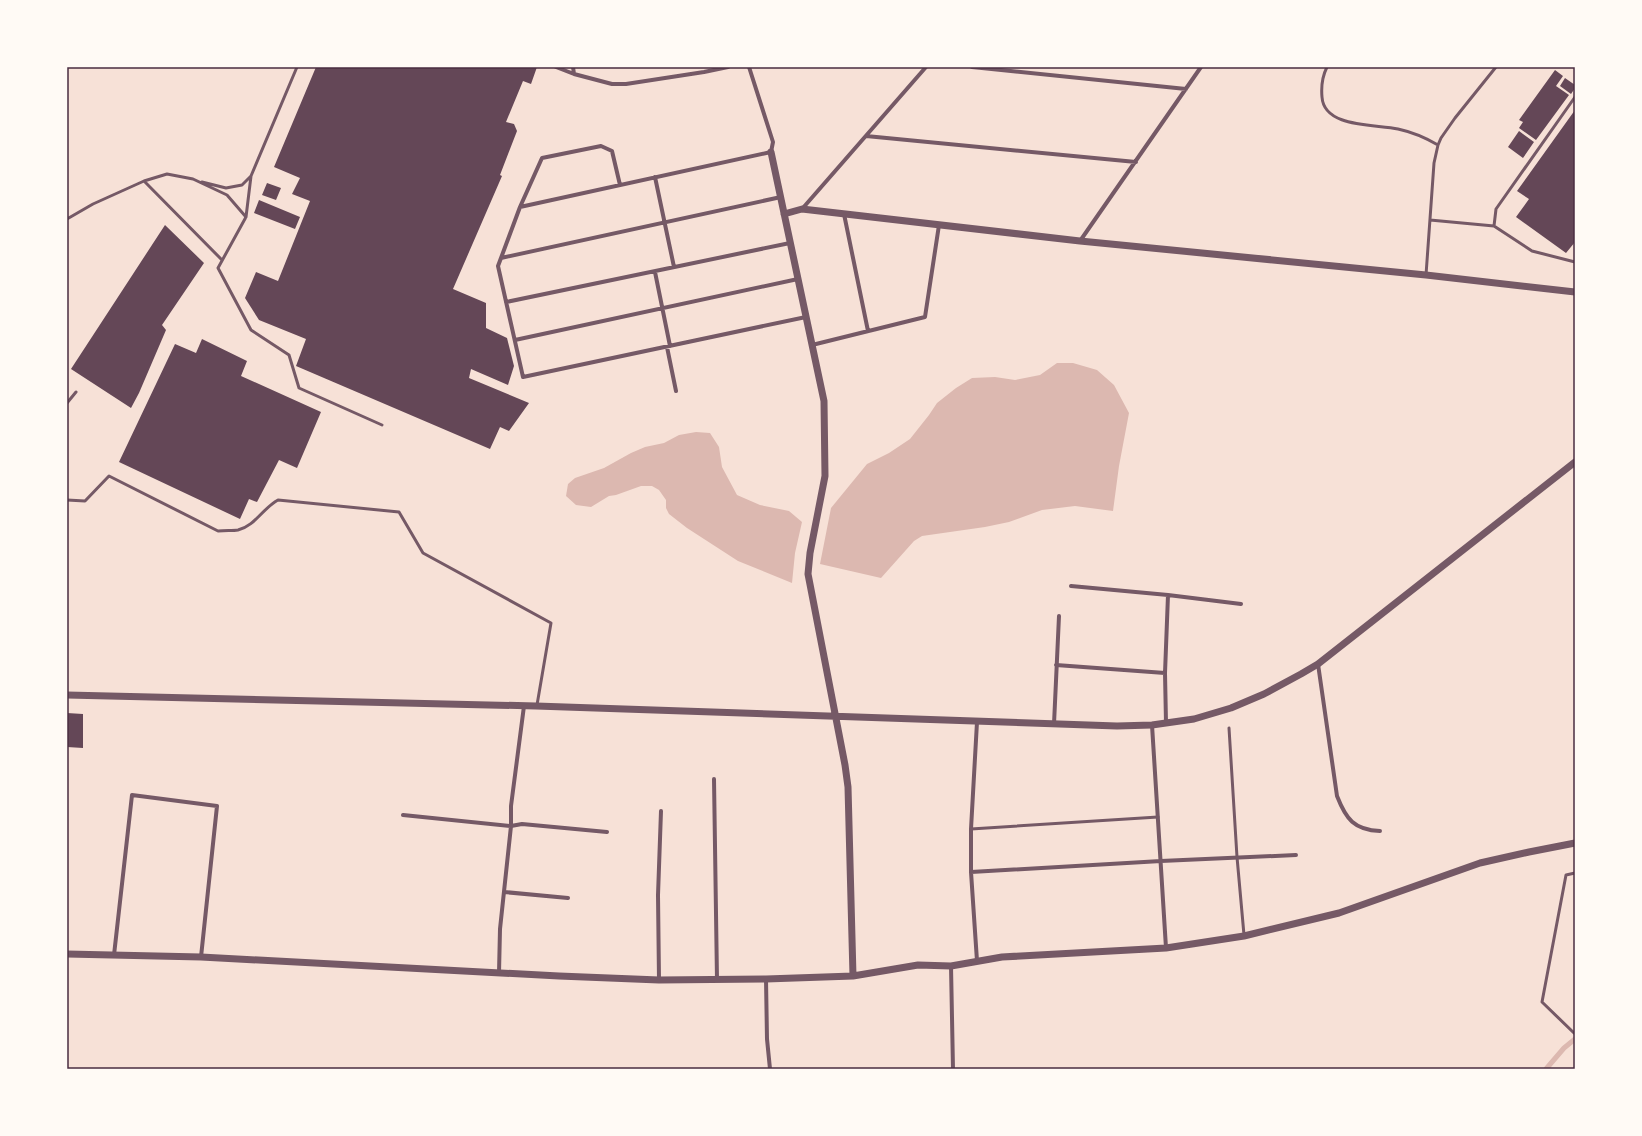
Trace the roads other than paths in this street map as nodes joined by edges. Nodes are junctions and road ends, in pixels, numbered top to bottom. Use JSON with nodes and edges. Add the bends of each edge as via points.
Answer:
{"nodes":[{"id":1,"x":297,"y":67,"type":"edge"},
{"id":2,"x":556,"y":67,"type":"edge"},
{"id":3,"x":573,"y":67,"type":"edge"},
{"id":4,"x":728,"y":67,"type":"edge"},
{"id":5,"x":749,"y":67,"type":"edge"},
{"id":6,"x":926,"y":67,"type":"edge"},
{"id":7,"x":972,"y":67,"type":"edge"},
{"id":8,"x":1202,"y":67,"type":"edge"},
{"id":9,"x":1327,"y":67,"type":"edge"},
{"id":10,"x":1496,"y":67,"type":"edge"},
{"id":11,"x":574,"y":74,"type":"junction"},
{"id":12,"x":1186,"y":89,"type":"junction"},
{"id":13,"x":1575,"y":97,"type":"edge"},
{"id":14,"x":866,"y":136,"type":"junction"},
{"id":15,"x":1438,"y":145,"type":"junction"},
{"id":16,"x":771,"y":152,"type":"junction"},
{"id":17,"x":1136,"y":162,"type":"junction"},
{"id":18,"x":251,"y":176,"type":"junction"},
{"id":19,"x":655,"y":177,"type":"junction"},
{"id":20,"x":193,"y":179,"type":"junction"},
{"id":21,"x":144,"y":182,"type":"junction"},
{"id":22,"x":620,"y":185,"type":"junction"},
{"id":23,"x":781,"y":197,"type":"junction"},
{"id":24,"x":520,"y":207,"type":"junction"},
{"id":25,"x":802,"y":209,"type":"junction"},
{"id":26,"x":784,"y":214,"type":"junction"},
{"id":27,"x":844,"y":214,"type":"junction"},
{"id":28,"x":246,"y":217,"type":"junction"},
{"id":29,"x":67,"y":219,"type":"edge"},
{"id":30,"x":1430,"y":220,"type":"junction"},
{"id":31,"x":665,"y":223,"type":"junction"},
{"id":32,"x":939,"y":225,"type":"junction"},
{"id":33,"x":1494,"y":226,"type":"junction"},
{"id":34,"x":1080,"y":241,"type":"junction"},
{"id":35,"x":790,"y":243,"type":"junction"},
{"id":36,"x":501,"y":258,"type":"junction"},
{"id":37,"x":222,"y":260,"type":"junction"},
{"id":38,"x":1575,"y":262,"type":"edge"},
{"id":39,"x":674,"y":267,"type":"junction"},
{"id":40,"x":655,"y":272,"type":"junction"},
{"id":41,"x":1426,"y":275,"type":"junction"},
{"id":42,"x":798,"y":279,"type":"junction"},
{"id":43,"x":1575,"y":292,"type":"edge"},
{"id":44,"x":506,"y":302,"type":"junction"},
{"id":45,"x":662,"y":308,"type":"junction"},
{"id":46,"x":806,"y":317,"type":"junction"},
{"id":47,"x":868,"y":331,"type":"junction"},
{"id":48,"x":514,"y":340,"type":"junction"},
{"id":49,"x":812,"y":345,"type":"junction"},
{"id":50,"x":668,"y":347,"type":"junction"},
{"id":51,"x":676,"y":391,"type":"dead end"},
{"id":52,"x":76,"y":392,"type":"dead end"},
{"id":53,"x":67,"y":403,"type":"edge"},
{"id":54,"x":382,"y":425,"type":"dead end"},
{"id":55,"x":1575,"y":462,"type":"edge"},
{"id":56,"x":67,"y":500,"type":"edge"},
{"id":57,"x":1071,"y":586,"type":"dead end"},
{"id":58,"x":1168,"y":595,"type":"junction"},
{"id":59,"x":1241,"y":604,"type":"dead end"},
{"id":60,"x":1059,"y":616,"type":"dead end"},
{"id":61,"x":1318,"y":664,"type":"junction"},
{"id":62,"x":1056,"y":665,"type":"junction"},
{"id":63,"x":1165,"y":673,"type":"junction"},
{"id":64,"x":67,"y":695,"type":"edge"},
{"id":65,"x":524,"y":706,"type":"junction"},
{"id":66,"x":536,"y":706,"type":"junction"},
{"id":67,"x":835,"y":717,"type":"junction"},
{"id":68,"x":977,"y":722,"type":"junction"},
{"id":69,"x":1166,"y":723,"type":"junction"},
{"id":70,"x":1054,"y":724,"type":"junction"},
{"id":71,"x":1152,"y":725,"type":"junction"},
{"id":72,"x":1229,"y":728,"type":"dead end"},
{"id":73,"x":714,"y":780,"type":"dead end"},
{"id":74,"x":662,"y":811,"type":"dead end"},
{"id":75,"x":403,"y":815,"type":"dead end"},
{"id":76,"x":1158,"y":817,"type":"junction"},
{"id":77,"x":511,"y":826,"type":"junction"},
{"id":78,"x":971,"y":829,"type":"junction"},
{"id":79,"x":1380,"y":831,"type":"dead end"},
{"id":80,"x":607,"y":832,"type":"dead end"},
{"id":81,"x":1575,"y":843,"type":"edge"},
{"id":82,"x":1296,"y":855,"type":"dead end"},
{"id":83,"x":1236,"y":857,"type":"junction"},
{"id":84,"x":1160,"y":860,"type":"junction"},
{"id":85,"x":971,"y":872,"type":"junction"},
{"id":86,"x":1575,"y":873,"type":"edge"},
{"id":87,"x":504,"y":892,"type":"junction"},
{"id":88,"x":568,"y":898,"type":"dead end"},
{"id":89,"x":1244,"y":936,"type":"junction"},
{"id":90,"x":1166,"y":948,"type":"junction"},
{"id":91,"x":67,"y":954,"type":"edge"},
{"id":92,"x":114,"y":955,"type":"junction"},
{"id":93,"x":201,"y":957,"type":"junction"},
{"id":94,"x":977,"y":961,"type":"junction"},
{"id":95,"x":950,"y":966,"type":"junction"},
{"id":96,"x":499,"y":973,"type":"junction"},
{"id":97,"x":853,"y":976,"type":"junction"},
{"id":98,"x":766,"y":979,"type":"junction"},
{"id":99,"x":659,"y":980,"type":"junction"},
{"id":100,"x":717,"y":980,"type":"junction"},
{"id":101,"x":1574,"y":1033,"type":"edge"},
{"id":102,"x":770,"y":1069,"type":"edge"},
{"id":103,"x":953,"y":1069,"type":"edge"}],
"edges":[{"from":1,"to":18,"type":"lane"},
{"from":2,"to":11,"type":"street"},
{"from":3,"to":11,"type":"street"},
{"from":4,"to":11,"type":"street","via":[[626,84],[612,84]]},
{"from":5,"to":16,"type":"street","via":[[773,142]]},
{"from":6,"to":14,"type":"street"},
{"from":7,"to":12,"type":"street"},
{"from":8,"to":12,"type":"street"},
{"from":9,"to":15,"type":"lane","via":[[1322,77],[1322,101],[1325,109],[1335,117],[1350,122],[1397,129]]},
{"from":10,"to":15,"type":"lane","via":[[1455,118]]},
{"from":12,"to":17,"type":"street"},
{"from":13,"to":33,"type":"lane","via":[[1496,209]]},
{"from":14,"to":17,"type":"street"},
{"from":14,"to":25,"type":"street"},
{"from":15,"to":30,"type":"lane","via":[[1434,163]]},
{"from":16,"to":19,"type":"street"},
{"from":16,"to":23,"type":"street"},
{"from":17,"to":34,"type":"street"},
{"from":18,"to":20,"type":"lane","via":[[242,185],[226,188]]},
{"from":18,"to":28,"type":"lane"},
{"from":19,"to":22,"type":"street"},
{"from":19,"to":31,"type":"street"},
{"from":20,"to":21,"type":"lane","via":[[167,174]]},
{"from":20,"to":28,"type":"lane","via":[[227,195]]},
{"from":21,"to":29,"type":"lane","via":[[93,204]]},
{"from":21,"to":37,"type":"lane"},
{"from":22,"to":24,"type":"street"},
{"from":22,"to":24,"type":"street","via":[[612,151],[601,146],[542,158]]},
{"from":23,"to":26,"type":"street"},
{"from":23,"to":31,"type":"street"},
{"from":24,"to":36,"type":"street"},
{"from":25,"to":26,"type":"street"},
{"from":25,"to":27,"type":"street"},
{"from":26,"to":35,"type":"street"},
{"from":27,"to":32,"type":"street"},
{"from":27,"to":47,"type":"street"},
{"from":28,"to":37,"type":"lane"},
{"from":30,"to":33,"type":"lane"},
{"from":30,"to":41,"type":"lane"},
{"from":31,"to":36,"type":"street"},
{"from":31,"to":39,"type":"street"},
{"from":32,"to":34,"type":"street"},
{"from":32,"to":47,"type":"street","via":[[925,317]]},
{"from":33,"to":38,"type":"lane","via":[[1532,250]]},
{"from":34,"to":41,"type":"street"},
{"from":35,"to":39,"type":"street"},
{"from":35,"to":42,"type":"street"},
{"from":36,"to":44,"type":"street","via":[[498,266]]},
{"from":37,"to":54,"type":"lane","via":[[218,268],[251,330],[288,355],[300,388]]},
{"from":39,"to":40,"type":"street"},
{"from":40,"to":44,"type":"street"},
{"from":40,"to":45,"type":"street"},
{"from":41,"to":43,"type":"street"},
{"from":42,"to":45,"type":"street"},
{"from":42,"to":46,"type":"street"},
{"from":44,"to":48,"type":"street"},
{"from":45,"to":48,"type":"street"},
{"from":45,"to":50,"type":"street"},
{"from":46,"to":49,"type":"street"},
{"from":46,"to":50,"type":"street"},
{"from":47,"to":49,"type":"street"},
{"from":48,"to":50,"type":"street","via":[[523,377]]},
{"from":49,"to":67,"type":"street","via":[[824,401],[825,476],[808,574]]},
{"from":50,"to":51,"type":"street"},
{"from":52,"to":53,"type":"lane"},
{"from":55,"to":61,"type":"street"},
{"from":56,"to":66,"type":"lane","via":[[85,500],[109,476],[218,531],[238,530],[251,524],[278,500],[399,512],[422,553],[551,623]]},
{"from":57,"to":58,"type":"street"},
{"from":58,"to":59,"type":"street"},
{"from":58,"to":63,"type":"street"},
{"from":60,"to":62,"type":"street"},
{"from":61,"to":69,"type":"street","via":[[1264,694],[1231,708],[1194,719]]},
{"from":61,"to":79,"type":"street","via":[[1337,796],[1350,821],[1366,830]]},
{"from":62,"to":63,"type":"street"},
{"from":62,"to":70,"type":"street"},
{"from":63,"to":69,"type":"street"},
{"from":64,"to":65,"type":"street"},
{"from":65,"to":66,"type":"street"},
{"from":65,"to":77,"type":"street","via":[[511,806]]},
{"from":66,"to":67,"type":"street"},
{"from":67,"to":68,"type":"street"},
{"from":67,"to":97,"type":"street","via":[[848,787]]},
{"from":68,"to":70,"type":"street"},
{"from":68,"to":78,"type":"street"},
{"from":69,"to":71,"type":"street"},
{"from":70,"to":71,"type":"street"},
{"from":71,"to":76,"type":"street"},
{"from":72,"to":83,"type":"lane"},
{"from":73,"to":100,"type":"street"},
{"from":74,"to":99,"type":"street","via":[[658,895]]},
{"from":75,"to":77,"type":"street"},
{"from":76,"to":78,"type":"lane"},
{"from":76,"to":84,"type":"street"},
{"from":77,"to":80,"type":"street","via":[[522,824]]},
{"from":77,"to":87,"type":"street"},
{"from":78,"to":85,"type":"street"},
{"from":81,"to":89,"type":"street","via":[[1480,863],[1339,913]]},
{"from":82,"to":83,"type":"street"},
{"from":83,"to":84,"type":"street"},
{"from":83,"to":89,"type":"lane"},
{"from":84,"to":85,"type":"street"},
{"from":84,"to":90,"type":"street"},
{"from":85,"to":94,"type":"street"},
{"from":86,"to":101,"type":"lane","via":[[1566,875],[1542,1002]]},
{"from":87,"to":88,"type":"street"},
{"from":87,"to":96,"type":"street"},
{"from":89,"to":90,"type":"street"},
{"from":90,"to":94,"type":"street"},
{"from":91,"to":92,"type":"street"},
{"from":92,"to":93,"type":"street"},
{"from":92,"to":93,"type":"street","via":[[132,795],[217,806]]},
{"from":93,"to":96,"type":"street"},
{"from":94,"to":95,"type":"street"},
{"from":95,"to":97,"type":"street","via":[[918,965]]},
{"from":95,"to":103,"type":"street"},
{"from":96,"to":99,"type":"street"},
{"from":97,"to":98,"type":"street"},
{"from":98,"to":100,"type":"street"},
{"from":98,"to":102,"type":"street"},
{"from":99,"to":100,"type":"street"}]}
